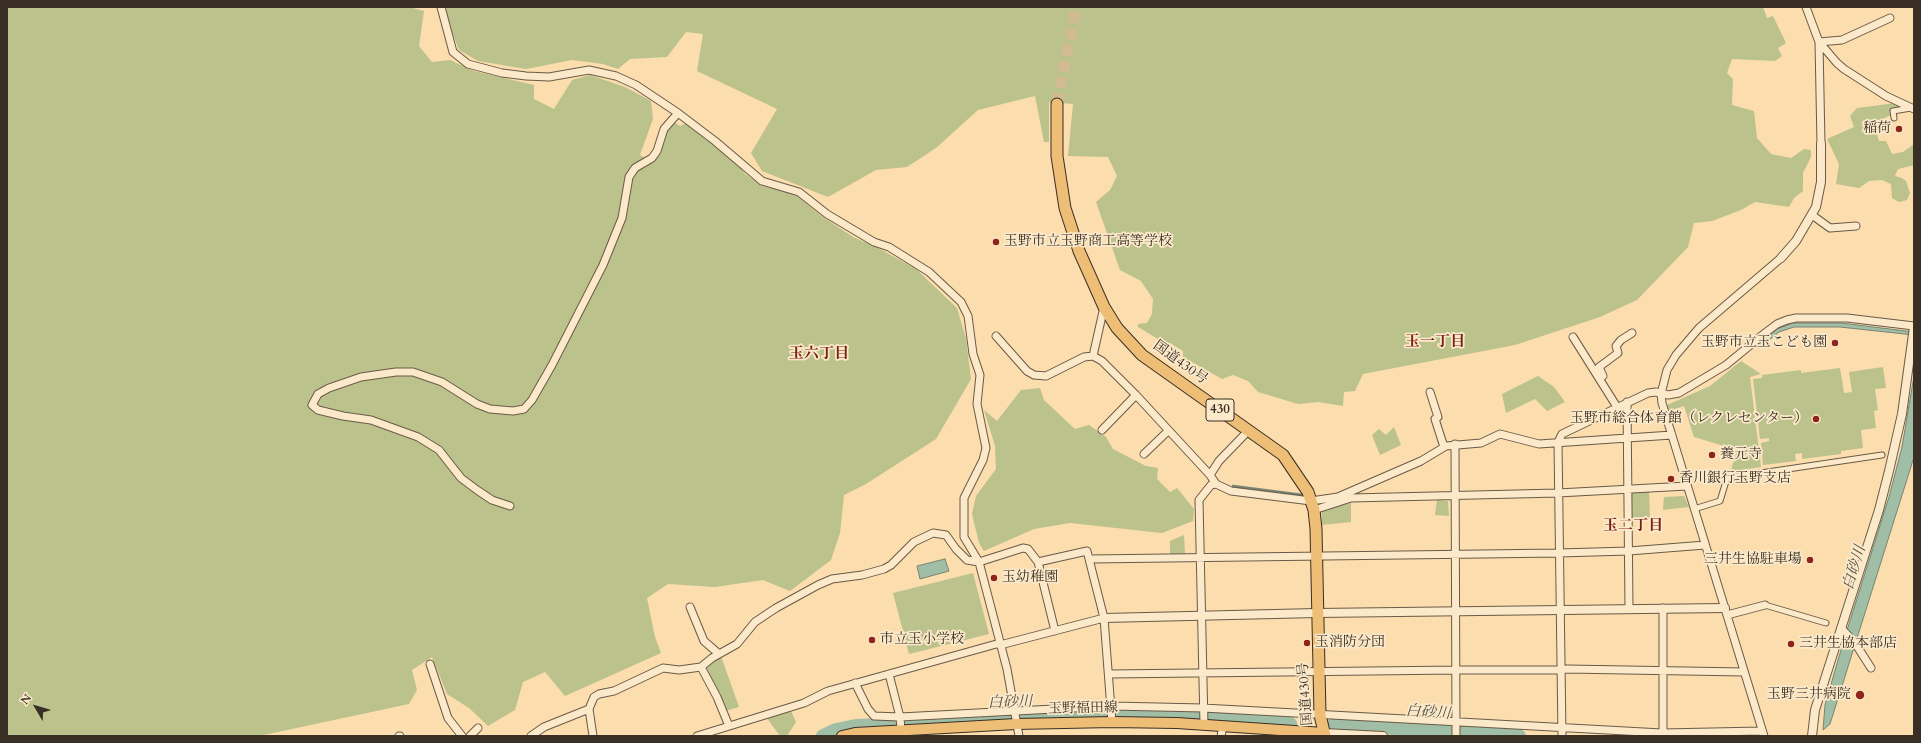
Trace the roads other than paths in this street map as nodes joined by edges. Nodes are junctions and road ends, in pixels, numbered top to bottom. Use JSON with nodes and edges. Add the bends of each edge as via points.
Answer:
{"nodes":[{"id":1,"x":441,"y":7,"type":"edge"},
{"id":2,"x":1806,"y":7,"type":"edge"},
{"id":3,"x":1890,"y":18,"type":"dead end"},
{"id":4,"x":1819,"y":42,"type":"junction"},
{"id":5,"x":1057,"y":104,"type":"tunnel mouth"},
{"id":6,"x":1913,"y":108,"type":"edge"},
{"id":7,"x":678,"y":113,"type":"junction"},
{"id":8,"x":1894,"y":118,"type":"dead end"},
{"id":9,"x":1821,"y":144,"type":"joint"},
{"id":10,"x":1812,"y":216,"type":"junction"},
{"id":11,"x":1856,"y":226,"type":"dead end"},
{"id":12,"x":1781,"y":258,"type":"joint"},
{"id":13,"x":1104,"y":307,"type":"junction"},
{"id":14,"x":1914,"y":330,"type":"edge"},
{"id":15,"x":1632,"y":333,"type":"dead end"},
{"id":16,"x":996,"y":336,"type":"dead end"},
{"id":17,"x":1573,"y":337,"type":"dead end"},
{"id":18,"x":1093,"y":356,"type":"junction"},
{"id":19,"x":1601,"y":380,"type":"junction"},
{"id":20,"x":1430,"y":392,"type":"dead end"},
{"id":21,"x":1661,"y":394,"type":"junction"},
{"id":22,"x":1136,"y":395,"type":"junction"},
{"id":23,"x":1627,"y":402,"type":"junction"},
{"id":24,"x":1617,"y":407,"type":"junction"},
{"id":25,"x":1102,"y":430,"type":"dead end"},
{"id":26,"x":1249,"y":430,"type":"junction"},
{"id":27,"x":1168,"y":431,"type":"junction"},
{"id":28,"x":1672,"y":435,"type":"junction"},
{"id":29,"x":1627,"y":438,"type":"junction"},
{"id":30,"x":1558,"y":442,"type":"junction"},
{"id":31,"x":1455,"y":444,"type":"junction"},
{"id":32,"x":1444,"y":447,"type":"junction"},
{"id":33,"x":1144,"y":454,"type":"dead end"},
{"id":34,"x":1882,"y":454,"type":"dead end"},
{"id":35,"x":1210,"y":474,"type":"junction"},
{"id":36,"x":1216,"y":484,"type":"junction"},
{"id":37,"x":1687,"y":486,"type":"junction"},
{"id":38,"x":1628,"y":489,"type":"junction"},
{"id":39,"x":1558,"y":493,"type":"junction"},
{"id":40,"x":1456,"y":496,"type":"junction"},
{"id":41,"x":510,"y":506,"type":"dead end"},
{"id":42,"x":1313,"y":506,"type":"junction"},
{"id":43,"x":1694,"y":509,"type":"junction"},
{"id":44,"x":1705,"y":545,"type":"junction"},
{"id":45,"x":1629,"y":551,"type":"junction"},
{"id":46,"x":1559,"y":553,"type":"junction"},
{"id":47,"x":1456,"y":554,"type":"junction"},
{"id":48,"x":1317,"y":556,"type":"junction"},
{"id":49,"x":1200,"y":558,"type":"junction"},
{"id":50,"x":1090,"y":559,"type":"junction"},
{"id":51,"x":979,"y":562,"type":"junction"},
{"id":52,"x":1038,"y":562,"type":"junction"},
{"id":53,"x":1766,"y":605,"type":"joint"},
{"id":54,"x":690,"y":607,"type":"dead end"},
{"id":55,"x":1663,"y":608,"type":"junction"},
{"id":56,"x":1629,"y":609,"type":"junction"},
{"id":57,"x":1560,"y":610,"type":"junction"},
{"id":58,"x":1726,"y":611,"type":"junction"},
{"id":59,"x":1456,"y":612,"type":"junction"},
{"id":60,"x":1317,"y":613,"type":"junction"},
{"id":61,"x":1202,"y":615,"type":"junction"},
{"id":62,"x":1104,"y":618,"type":"junction"},
{"id":63,"x":1826,"y":623,"type":"dead end"},
{"id":64,"x":1056,"y":631,"type":"junction"},
{"id":65,"x":1844,"y":631,"type":"junction"},
{"id":66,"x":1000,"y":644,"type":"junction"},
{"id":67,"x":719,"y":654,"type":"junction"},
{"id":68,"x":430,"y":664,"type":"dead end"},
{"id":69,"x":701,"y":667,"type":"junction"},
{"id":70,"x":1871,"y":668,"type":"dead end"},
{"id":71,"x":1457,"y":670,"type":"junction"},
{"id":72,"x":1560,"y":670,"type":"junction"},
{"id":73,"x":1664,"y":670,"type":"junction"},
{"id":74,"x":1319,"y":672,"type":"junction"},
{"id":75,"x":1744,"y":672,"type":"junction"},
{"id":76,"x":1203,"y":673,"type":"junction"},
{"id":77,"x":888,"y":674,"type":"junction"},
{"id":78,"x":1109,"y":674,"type":"junction"},
{"id":79,"x":855,"y":683,"type":"junction"},
{"id":80,"x":1112,"y":708,"type":"junction"},
{"id":81,"x":588,"y":709,"type":"junction"},
{"id":82,"x":1203,"y":710,"type":"junction"},
{"id":83,"x":1320,"y":715,"type":"junction"},
{"id":84,"x":1015,"y":717,"type":"junction"},
{"id":85,"x":1112,"y":721,"type":"junction"},
{"id":86,"x":900,"y":723,"type":"junction"},
{"id":87,"x":1204,"y":723,"type":"junction"},
{"id":88,"x":1457,"y":724,"type":"junction"},
{"id":89,"x":729,"y":726,"type":"junction"},
{"id":90,"x":478,"y":728,"type":"dead end"},
{"id":91,"x":1222,"y":731,"type":"edge"},
{"id":92,"x":1562,"y":732,"type":"edge"},
{"id":93,"x":1763,"y":733,"type":"edge"},
{"id":94,"x":1308,"y":735,"type":"edge"},
{"id":95,"x":1325,"y":735,"type":"edge"},
{"id":96,"x":1456,"y":735,"type":"edge"},
{"id":97,"x":1662,"y":735,"type":"edge"},
{"id":98,"x":462,"y":736,"type":"edge"},
{"id":99,"x":470,"y":736,"type":"edge"},
{"id":100,"x":531,"y":736,"type":"edge"},
{"id":101,"x":593,"y":736,"type":"edge"},
{"id":102,"x":698,"y":736,"type":"edge"},
{"id":103,"x":842,"y":736,"type":"edge"},
{"id":104,"x":1019,"y":736,"type":"edge"},
{"id":105,"x":1383,"y":736,"type":"edge"},
{"id":106,"x":1812,"y":736,"type":"edge"}],
"edges":[{"from":1,"to":7,"type":"street","via":[[453,52],[468,64],[526,76],[549,77],[581,71],[599,71],[636,85]]},
{"from":2,"to":4,"type":"street"},
{"from":3,"to":4,"type":"street","via":[[1842,40]]},
{"from":4,"to":6,"type":"street","via":[[1844,69],[1886,96]]},
{"from":4,"to":9,"type":"street"},
{"from":5,"to":13,"type":"highway","name":"国道430号","number":"430","via":[[1057,156],[1065,208],[1079,251]]},
{"from":6,"to":8,"type":"street","via":[[1893,111]]},
{"from":7,"to":41,"type":"street","via":[[664,129],[652,158],[635,168],[629,177],[622,218],[603,265],[549,371],[524,409],[490,409],[477,404],[442,382],[413,372],[361,377],[318,394],[312,405],[318,410],[371,420],[418,437],[439,450],[461,478],[477,490],[492,500]]},
{"from":7,"to":51,"type":"street","via":[[762,181],[799,192],[827,214],[929,272],[961,302],[968,316],[973,354],[980,375],[977,404],[986,448],[963,504],[964,537]]},
{"from":9,"to":10,"type":"street","via":[[1821,182]]},
{"from":10,"to":11,"type":"street","via":[[1830,228]]},
{"from":10,"to":12,"type":"street"},
{"from":12,"to":21,"type":"street","via":[[1699,328],[1667,370]]},
{"from":13,"to":18,"type":"street"},
{"from":13,"to":26,"type":"highway","name":"国道430号","number":"430","via":[[1142,356]]},
{"from":14,"to":21,"type":"street","via":[[1848,318],[1787,320],[1777,324],[1726,365],[1679,393],[1668,396]]},
{"from":14,"to":65,"type":"street","via":[[1896,446]]},
{"from":15,"to":19,"type":"street","via":[[1616,346],[1618,353],[1599,367],[1604,378]]},
{"from":16,"to":18,"type":"street","via":[[1024,368],[1034,375],[1046,376],[1084,357]]},
{"from":17,"to":19,"type":"street"},
{"from":18,"to":22,"type":"street","via":[[1102,361]]},
{"from":19,"to":24,"type":"street"},
{"from":20,"to":32,"type":"street"},
{"from":21,"to":23,"type":"street","via":[[1648,393]]},
{"from":21,"to":28,"type":"street"},
{"from":22,"to":25,"type":"street"},
{"from":22,"to":27,"type":"street"},
{"from":23,"to":24,"type":"street"},
{"from":23,"to":29,"type":"street"},
{"from":24,"to":30,"type":"street","via":[[1562,434]]},
{"from":26,"to":35,"type":"street"},
{"from":26,"to":42,"type":"highway","name":"国道430号","number":"430","via":[[1290,463],[1308,492]]},
{"from":27,"to":33,"type":"street"},
{"from":27,"to":35,"type":"street"},
{"from":28,"to":29,"type":"street"},
{"from":28,"to":37,"type":"street"},
{"from":29,"to":30,"type":"street"},
{"from":29,"to":38,"type":"street"},
{"from":30,"to":31,"type":"street","via":[[1539,444],[1500,434],[1481,443]]},
{"from":30,"to":39,"type":"street"},
{"from":31,"to":32,"type":"street"},
{"from":31,"to":40,"type":"street"},
{"from":32,"to":42,"type":"street","via":[[1421,461]]},
{"from":34,"to":43,"type":"street","via":[[1727,478],[1720,501]]},
{"from":35,"to":36,"type":"street"},
{"from":36,"to":42,"type":"street","via":[[1231,491]]},
{"from":36,"to":49,"type":"street","via":[[1211,485],[1199,500]]},
{"from":37,"to":38,"type":"street"},
{"from":37,"to":43,"type":"street"},
{"from":38,"to":39,"type":"street"},
{"from":38,"to":45,"type":"street"},
{"from":39,"to":40,"type":"street"},
{"from":39,"to":46,"type":"street"},
{"from":40,"to":42,"type":"street","via":[[1351,498]]},
{"from":40,"to":47,"type":"street"},
{"from":42,"to":48,"type":"highway","name":"国道430号","number":"430"},
{"from":43,"to":44,"type":"street"},
{"from":44,"to":45,"type":"street"},
{"from":44,"to":58,"type":"street"},
{"from":45,"to":46,"type":"street"},
{"from":45,"to":56,"type":"street"},
{"from":46,"to":47,"type":"street"},
{"from":46,"to":57,"type":"street"},
{"from":47,"to":48,"type":"street"},
{"from":47,"to":59,"type":"street"},
{"from":48,"to":49,"type":"street"},
{"from":48,"to":60,"type":"highway","name":"国道430号","number":"430"},
{"from":49,"to":50,"type":"street"},
{"from":49,"to":61,"type":"street"},
{"from":50,"to":52,"type":"street","via":[[1087,551]]},
{"from":50,"to":62,"type":"street"},
{"from":51,"to":52,"type":"street","via":[[1025,548]]},
{"from":51,"to":66,"type":"street"},
{"from":51,"to":67,"type":"street","via":[[967,560],[946,535],[933,533],[914,542],[884,569],[832,579],[776,608],[755,622],[737,644]]},
{"from":52,"to":64,"type":"street"},
{"from":53,"to":58,"type":"street"},
{"from":53,"to":63,"type":"street"},
{"from":54,"to":67,"type":"street","via":[[704,641]]},
{"from":55,"to":56,"type":"street"},
{"from":55,"to":58,"type":"street"},
{"from":55,"to":73,"type":"street"},
{"from":56,"to":57,"type":"street"},
{"from":57,"to":59,"type":"street"},
{"from":57,"to":72,"type":"street"},
{"from":58,"to":75,"type":"street"},
{"from":59,"to":60,"type":"street"},
{"from":59,"to":71,"type":"street"},
{"from":60,"to":61,"type":"street"},
{"from":60,"to":74,"type":"highway","name":"国道430号","number":"430"},
{"from":61,"to":62,"type":"street"},
{"from":61,"to":76,"type":"street"},
{"from":62,"to":64,"type":"street"},
{"from":62,"to":78,"type":"street"},
{"from":64,"to":66,"type":"street"},
{"from":65,"to":70,"type":"street"},
{"from":65,"to":106,"type":"street","via":[[1815,710]]},
{"from":66,"to":77,"type":"street"},
{"from":66,"to":84,"type":"street"},
{"from":67,"to":69,"type":"street"},
{"from":68,"to":98,"type":"street","via":[[448,718]]},
{"from":69,"to":81,"type":"street","via":[[680,670],[663,668],[614,691],[599,694],[594,697]]},
{"from":69,"to":89,"type":"street"},
{"from":71,"to":72,"type":"street"},
{"from":71,"to":74,"type":"street"},
{"from":71,"to":88,"type":"street"},
{"from":72,"to":73,"type":"street"},
{"from":72,"to":92,"type":"street"},
{"from":73,"to":75,"type":"street"},
{"from":73,"to":97,"type":"street"},
{"from":74,"to":76,"type":"street"},
{"from":74,"to":83,"type":"highway","name":"国道430号","number":"430"},
{"from":75,"to":93,"type":"street"},
{"from":76,"to":78,"type":"street"},
{"from":76,"to":82,"type":"street"},
{"from":77,"to":79,"type":"street"},
{"from":77,"to":86,"type":"street"},
{"from":78,"to":80,"type":"street"},
{"from":79,"to":86,"type":"street","via":[[874,716]]},
{"from":79,"to":89,"type":"street","via":[[828,691],[797,706]]},
{"from":80,"to":82,"type":"street"},
{"from":80,"to":84,"type":"street"},
{"from":80,"to":85,"type":"street"},
{"from":81,"to":100,"type":"street","via":[[544,727]]},
{"from":81,"to":101,"type":"street"},
{"from":82,"to":83,"type":"street"},
{"from":82,"to":87,"type":"street"},
{"from":83,"to":88,"type":"street"},
{"from":83,"to":95,"type":"highway","name":"国道430号","number":"430"},
{"from":84,"to":85,"type":"main road","name":"玉野福田線"},
{"from":84,"to":86,"type":"main road","name":"玉野福田線"},
{"from":84,"to":104,"type":"street"},
{"from":85,"to":87,"type":"main road","name":"玉野福田線"},
{"from":86,"to":103,"type":"main road","name":"玉野福田線"},
{"from":87,"to":91,"type":"main road","name":"玉野福田線"},
{"from":88,"to":92,"type":"street"},
{"from":88,"to":96,"type":"street"},
{"from":89,"to":102,"type":"street"},
{"from":90,"to":99,"type":"street"},
{"from":91,"to":94,"type":"main road","name":"玉野福田線"},
{"from":92,"to":97,"type":"street"},
{"from":93,"to":97,"type":"street"},
{"from":94,"to":95,"type":"main road","name":"玉野福田線"},
{"from":95,"to":105,"type":"street"}]}
